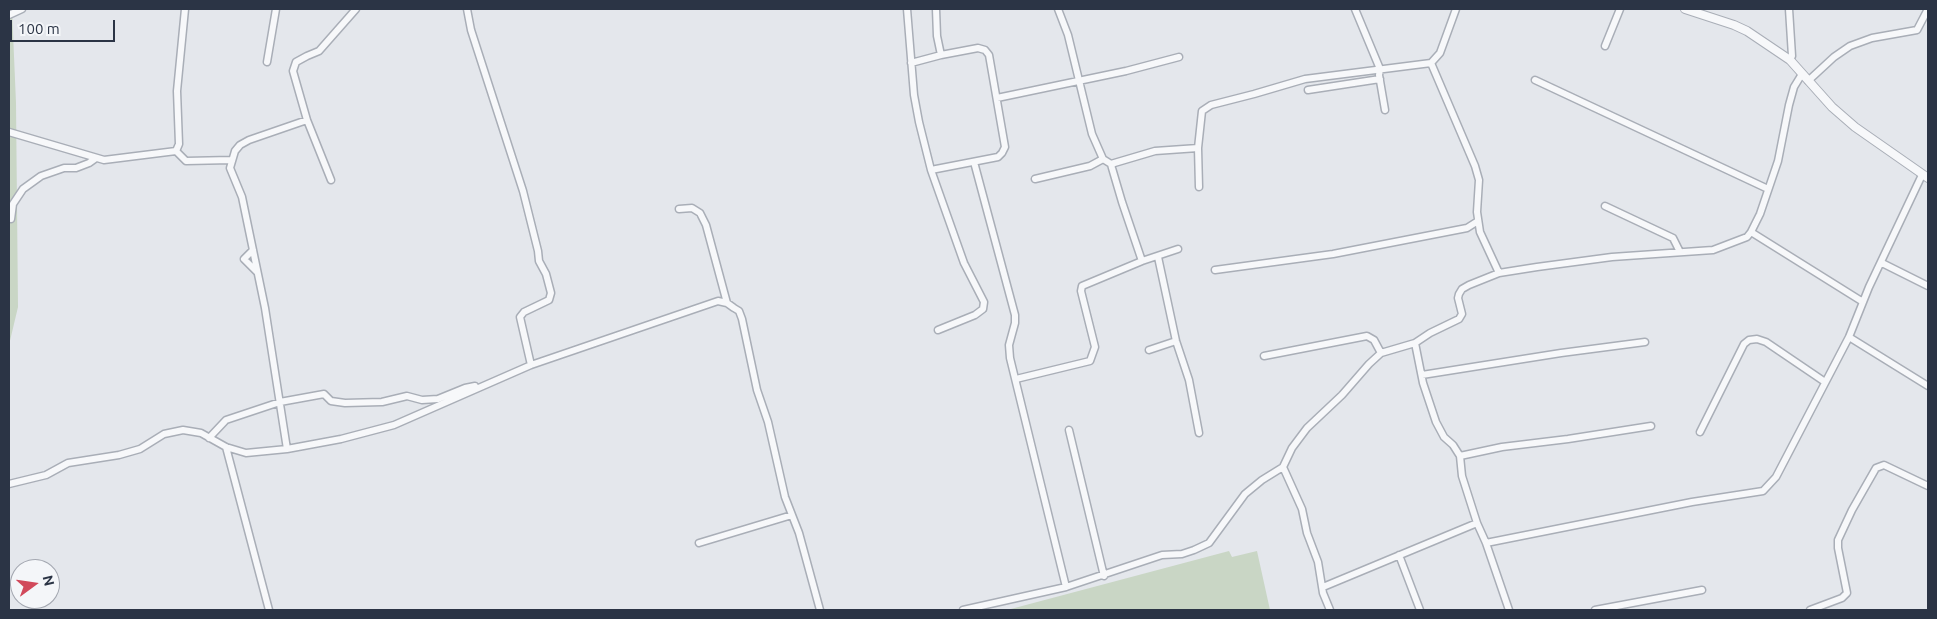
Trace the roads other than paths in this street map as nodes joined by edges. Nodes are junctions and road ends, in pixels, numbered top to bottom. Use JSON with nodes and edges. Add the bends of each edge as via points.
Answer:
{"nodes":[{"id":1,"x":22,"y":9,"type":"edge"},
{"id":2,"x":185,"y":9,"type":"edge"},
{"id":3,"x":276,"y":9,"type":"edge"},
{"id":4,"x":356,"y":9,"type":"edge"},
{"id":5,"x":467,"y":9,"type":"edge"},
{"id":6,"x":907,"y":9,"type":"edge"},
{"id":7,"x":936,"y":9,"type":"edge"},
{"id":8,"x":1058,"y":9,"type":"edge"},
{"id":9,"x":1355,"y":9,"type":"edge"},
{"id":10,"x":1456,"y":9,"type":"edge"},
{"id":11,"x":1620,"y":9,"type":"edge"},
{"id":12,"x":1685,"y":9,"type":"edge"},
{"id":13,"x":1789,"y":9,"type":"edge"},
{"id":14,"x":1928,"y":9,"type":"edge"},
{"id":15,"x":9,"y":16,"type":"edge"},
{"id":16,"x":1605,"y":46,"type":"dead end"},
{"id":17,"x":941,"y":55,"type":"junction"},
{"id":18,"x":1179,"y":57,"type":"dead end"},
{"id":19,"x":1790,"y":60,"type":"junction"},
{"id":20,"x":267,"y":62,"type":"dead end"},
{"id":21,"x":911,"y":63,"type":"junction"},
{"id":22,"x":1431,"y":63,"type":"junction"},
{"id":23,"x":1380,"y":69,"type":"junction"},
{"id":24,"x":1805,"y":77,"type":"junction"},
{"id":25,"x":1380,"y":79,"type":"junction"},
{"id":26,"x":1535,"y":80,"type":"dead end"},
{"id":27,"x":1079,"y":81,"type":"junction"},
{"id":28,"x":1308,"y":90,"type":"dead end"},
{"id":29,"x":997,"y":98,"type":"junction"},
{"id":30,"x":1385,"y":110,"type":"dead end"},
{"id":31,"x":307,"y":120,"type":"junction"},
{"id":32,"x":9,"y":132,"type":"edge"},
{"id":33,"x":1198,"y":148,"type":"junction"},
{"id":34,"x":176,"y":151,"type":"junction"},
{"id":35,"x":96,"y":158,"type":"junction"},
{"id":36,"x":1103,"y":159,"type":"junction"},
{"id":37,"x":231,"y":160,"type":"junction"},
{"id":38,"x":974,"y":162,"type":"junction"},
{"id":39,"x":1111,"y":164,"type":"junction"},
{"id":40,"x":931,"y":170,"type":"junction"},
{"id":41,"x":1925,"y":176,"type":"edge"},
{"id":42,"x":1035,"y":179,"type":"dead end"},
{"id":43,"x":331,"y":180,"type":"dead end"},
{"id":44,"x":1200,"y":187,"type":"dead end"},
{"id":45,"x":1768,"y":189,"type":"junction"},
{"id":46,"x":1605,"y":206,"type":"dead end"},
{"id":47,"x":679,"y":209,"type":"dead end"},
{"id":48,"x":11,"y":219,"type":"dead end"},
{"id":49,"x":1478,"y":222,"type":"junction"},
{"id":50,"x":1751,"y":232,"type":"junction"},
{"id":51,"x":1178,"y":249,"type":"dead end"},
{"id":52,"x":253,"y":250,"type":"junction"},
{"id":53,"x":1680,"y":252,"type":"junction"},
{"id":54,"x":1158,"y":257,"type":"junction"},
{"id":55,"x":1142,"y":261,"type":"junction"},
{"id":56,"x":1882,"y":262,"type":"junction"},
{"id":57,"x":1215,"y":270,"type":"dead end"},
{"id":58,"x":258,"y":272,"type":"junction"},
{"id":59,"x":1499,"y":273,"type":"junction"},
{"id":60,"x":1928,"y":286,"type":"edge"},
{"id":61,"x":1862,"y":302,"type":"junction"},
{"id":62,"x":727,"y":303,"type":"junction"},
{"id":63,"x":938,"y":330,"type":"dead end"},
{"id":64,"x":1848,"y":337,"type":"junction"},
{"id":65,"x":1176,"y":341,"type":"junction"},
{"id":66,"x":1645,"y":342,"type":"dead end"},
{"id":67,"x":1415,"y":343,"type":"junction"},
{"id":68,"x":1149,"y":350,"type":"dead end"},
{"id":69,"x":1381,"y":353,"type":"junction"},
{"id":70,"x":1264,"y":356,"type":"dead end"},
{"id":71,"x":531,"y":365,"type":"junction"},
{"id":72,"x":1422,"y":375,"type":"junction"},
{"id":73,"x":1016,"y":378,"type":"junction"},
{"id":74,"x":1826,"y":382,"type":"junction"},
{"id":75,"x":486,"y":384,"type":"junction"},
{"id":76,"x":1928,"y":386,"type":"edge"},
{"id":77,"x":280,"y":402,"type":"junction"},
{"id":78,"x":1652,"y":426,"type":"dead end"},
{"id":79,"x":1069,"y":430,"type":"dead end"},
{"id":80,"x":1700,"y":432,"type":"dead end"},
{"id":81,"x":1199,"y":434,"type":"dead end"},
{"id":82,"x":209,"y":438,"type":"junction"},
{"id":83,"x":226,"y":447,"type":"junction"},
{"id":84,"x":287,"y":449,"type":"junction"},
{"id":85,"x":1460,"y":456,"type":"junction"},
{"id":86,"x":1283,"y":467,"type":"junction"},
{"id":87,"x":9,"y":484,"type":"edge"},
{"id":88,"x":1928,"y":486,"type":"edge"},
{"id":89,"x":792,"y":515,"type":"junction"},
{"id":90,"x":1477,"y":522,"type":"junction"},
{"id":91,"x":699,"y":543,"type":"dead end"},
{"id":92,"x":1486,"y":543,"type":"junction"},
{"id":93,"x":1399,"y":555,"type":"junction"},
{"id":94,"x":1104,"y":576,"type":"junction"},
{"id":95,"x":1066,"y":587,"type":"junction"},
{"id":96,"x":1323,"y":587,"type":"junction"},
{"id":97,"x":1702,"y":590,"type":"dead end"},
{"id":98,"x":269,"y":610,"type":"edge"},
{"id":99,"x":820,"y":610,"type":"edge"},
{"id":100,"x":963,"y":610,"type":"edge"},
{"id":101,"x":1330,"y":610,"type":"edge"},
{"id":102,"x":1420,"y":610,"type":"edge"},
{"id":103,"x":1509,"y":610,"type":"edge"},
{"id":104,"x":1595,"y":610,"type":"edge"},
{"id":105,"x":1810,"y":610,"type":"edge"}],
"edges":[{"from":1,"to":15,"type":"street"},
{"from":2,"to":34,"type":"street","via":[[177,91],[179,144]]},
{"from":3,"to":20,"type":"street"},
{"from":4,"to":31,"type":"street","via":[[319,51],[296,62],[293,71]]},
{"from":5,"to":71,"type":"street","via":[[551,293],[544,304],[527,310],[520,317]]},
{"from":6,"to":21,"type":"street"},
{"from":7,"to":17,"type":"street"},
{"from":8,"to":27,"type":"street"},
{"from":9,"to":23,"type":"street"},
{"from":10,"to":22,"type":"street","via":[[1440,53]]},
{"from":11,"to":16,"type":"street"},
{"from":12,"to":19,"type":"street","via":[[1747,31]]},
{"from":13,"to":19,"type":"street"},
{"from":14,"to":24,"type":"street","via":[[1917,30],[1872,38],[1850,46]]},
{"from":17,"to":21,"type":"street"},
{"from":17,"to":29,"type":"street","via":[[978,48],[986,50]]},
{"from":18,"to":27,"type":"street"},
{"from":19,"to":24,"type":"street"},
{"from":21,"to":40,"type":"street","via":[[918,122]]},
{"from":22,"to":23,"type":"street"},
{"from":22,"to":49,"type":"street","via":[[1478,175]]},
{"from":23,"to":25,"type":"street"},
{"from":23,"to":33,"type":"street","via":[[1305,79],[1206,107],[1202,111]]},
{"from":24,"to":41,"type":"street","via":[[1855,127]]},
{"from":24,"to":45,"type":"street","via":[[1794,87],[1778,161]]},
{"from":25,"to":28,"type":"street"},
{"from":25,"to":30,"type":"street"},
{"from":26,"to":45,"type":"street"},
{"from":27,"to":29,"type":"street"},
{"from":27,"to":36,"type":"street","via":[[1092,134]]},
{"from":29,"to":38,"type":"street","via":[[1005,147],[998,156]]},
{"from":31,"to":37,"type":"street","via":[[244,143]]},
{"from":31,"to":43,"type":"street"},
{"from":32,"to":35,"type":"street"},
{"from":33,"to":39,"type":"street","via":[[1154,151]]},
{"from":33,"to":44,"type":"street"},
{"from":34,"to":35,"type":"street","via":[[110,160]]},
{"from":34,"to":37,"type":"street","via":[[186,162]]},
{"from":35,"to":48,"type":"street","via":[[76,168],[64,168],[41,176],[18,196]]},
{"from":36,"to":39,"type":"street"},
{"from":36,"to":42,"type":"street","via":[[1090,166]]},
{"from":37,"to":52,"type":"street","via":[[230,168],[242,197]]},
{"from":38,"to":40,"type":"street"},
{"from":38,"to":73,"type":"street","via":[[1015,315],[1009,352]]},
{"from":39,"to":55,"type":"street"},
{"from":40,"to":63,"type":"street","via":[[964,263],[984,302],[983,309],[975,315]]},
{"from":41,"to":56,"type":"street"},
{"from":45,"to":50,"type":"street"},
{"from":46,"to":53,"type":"street","via":[[1673,238]]},
{"from":47,"to":62,"type":"street","via":[[692,208],[700,213]]},
{"from":49,"to":57,"type":"street","via":[[1467,228],[1333,254]]},
{"from":49,"to":59,"type":"street"},
{"from":50,"to":53,"type":"street","via":[[1742,240],[1713,250]]},
{"from":50,"to":61,"type":"street"},
{"from":51,"to":54,"type":"street"},
{"from":52,"to":58,"type":"street"},
{"from":52,"to":58,"type":"street","via":[[244,259]]},
{"from":53,"to":59,"type":"street"},
{"from":54,"to":55,"type":"street"},
{"from":54,"to":65,"type":"street"},
{"from":55,"to":73,"type":"street","via":[[1082,286],[1095,347],[1090,360]]},
{"from":56,"to":60,"type":"street"},
{"from":56,"to":61,"type":"street"},
{"from":58,"to":77,"type":"street"},
{"from":59,"to":67,"type":"street","via":[[1462,289],[1458,298],[1462,314],[1459,319]]},
{"from":61,"to":64,"type":"street"},
{"from":62,"to":71,"type":"street","via":[[718,301]]},
{"from":62,"to":89,"type":"street","via":[[739,311],[742,319],[757,390]]},
{"from":64,"to":74,"type":"street"},
{"from":64,"to":76,"type":"street"},
{"from":65,"to":68,"type":"street"},
{"from":65,"to":81,"type":"street","via":[[1189,380]]},
{"from":66,"to":72,"type":"street"},
{"from":67,"to":69,"type":"street"},
{"from":67,"to":72,"type":"street"},
{"from":69,"to":70,"type":"street","via":[[1372,337],[1367,336]]},
{"from":69,"to":86,"type":"street","via":[[1307,428]]},
{"from":71,"to":75,"type":"street"},
{"from":72,"to":85,"type":"street","via":[[1436,422]]},
{"from":73,"to":95,"type":"street"},
{"from":74,"to":80,"type":"street","via":[[1766,342],[1749,340],[1744,344]]},
{"from":74,"to":92,"type":"street","via":[[1776,477],[1763,491]]},
{"from":75,"to":77,"type":"street","via":[[438,399],[422,400],[407,396],[382,402],[345,403],[331,401],[324,394]]},
{"from":75,"to":84,"type":"street","via":[[394,425]]},
{"from":77,"to":82,"type":"street","via":[[226,420]]},
{"from":77,"to":84,"type":"street"},
{"from":78,"to":85,"type":"street"},
{"from":79,"to":94,"type":"street"},
{"from":82,"to":83,"type":"street"},
{"from":82,"to":87,"type":"street","via":[[183,430],[164,434],[140,449],[105,459],[68,463],[46,475]]},
{"from":83,"to":84,"type":"street","via":[[246,453]]},
{"from":83,"to":98,"type":"street"},
{"from":85,"to":90,"type":"street","via":[[1462,476]]},
{"from":86,"to":94,"type":"street","via":[[1244,494],[1215,536],[1204,546],[1182,554],[1162,555]]},
{"from":86,"to":96,"type":"street","via":[[1302,509]]},
{"from":88,"to":105,"type":"street","via":[[1884,465],[1876,468],[1838,540],[1847,593]]},
{"from":89,"to":91,"type":"street"},
{"from":89,"to":99,"type":"street"},
{"from":90,"to":92,"type":"street"},
{"from":90,"to":93,"type":"street"},
{"from":92,"to":103,"type":"street"},
{"from":93,"to":96,"type":"street"},
{"from":93,"to":102,"type":"street"},
{"from":94,"to":95,"type":"street"},
{"from":95,"to":100,"type":"street"},
{"from":96,"to":101,"type":"street"},
{"from":97,"to":104,"type":"street"}]}
